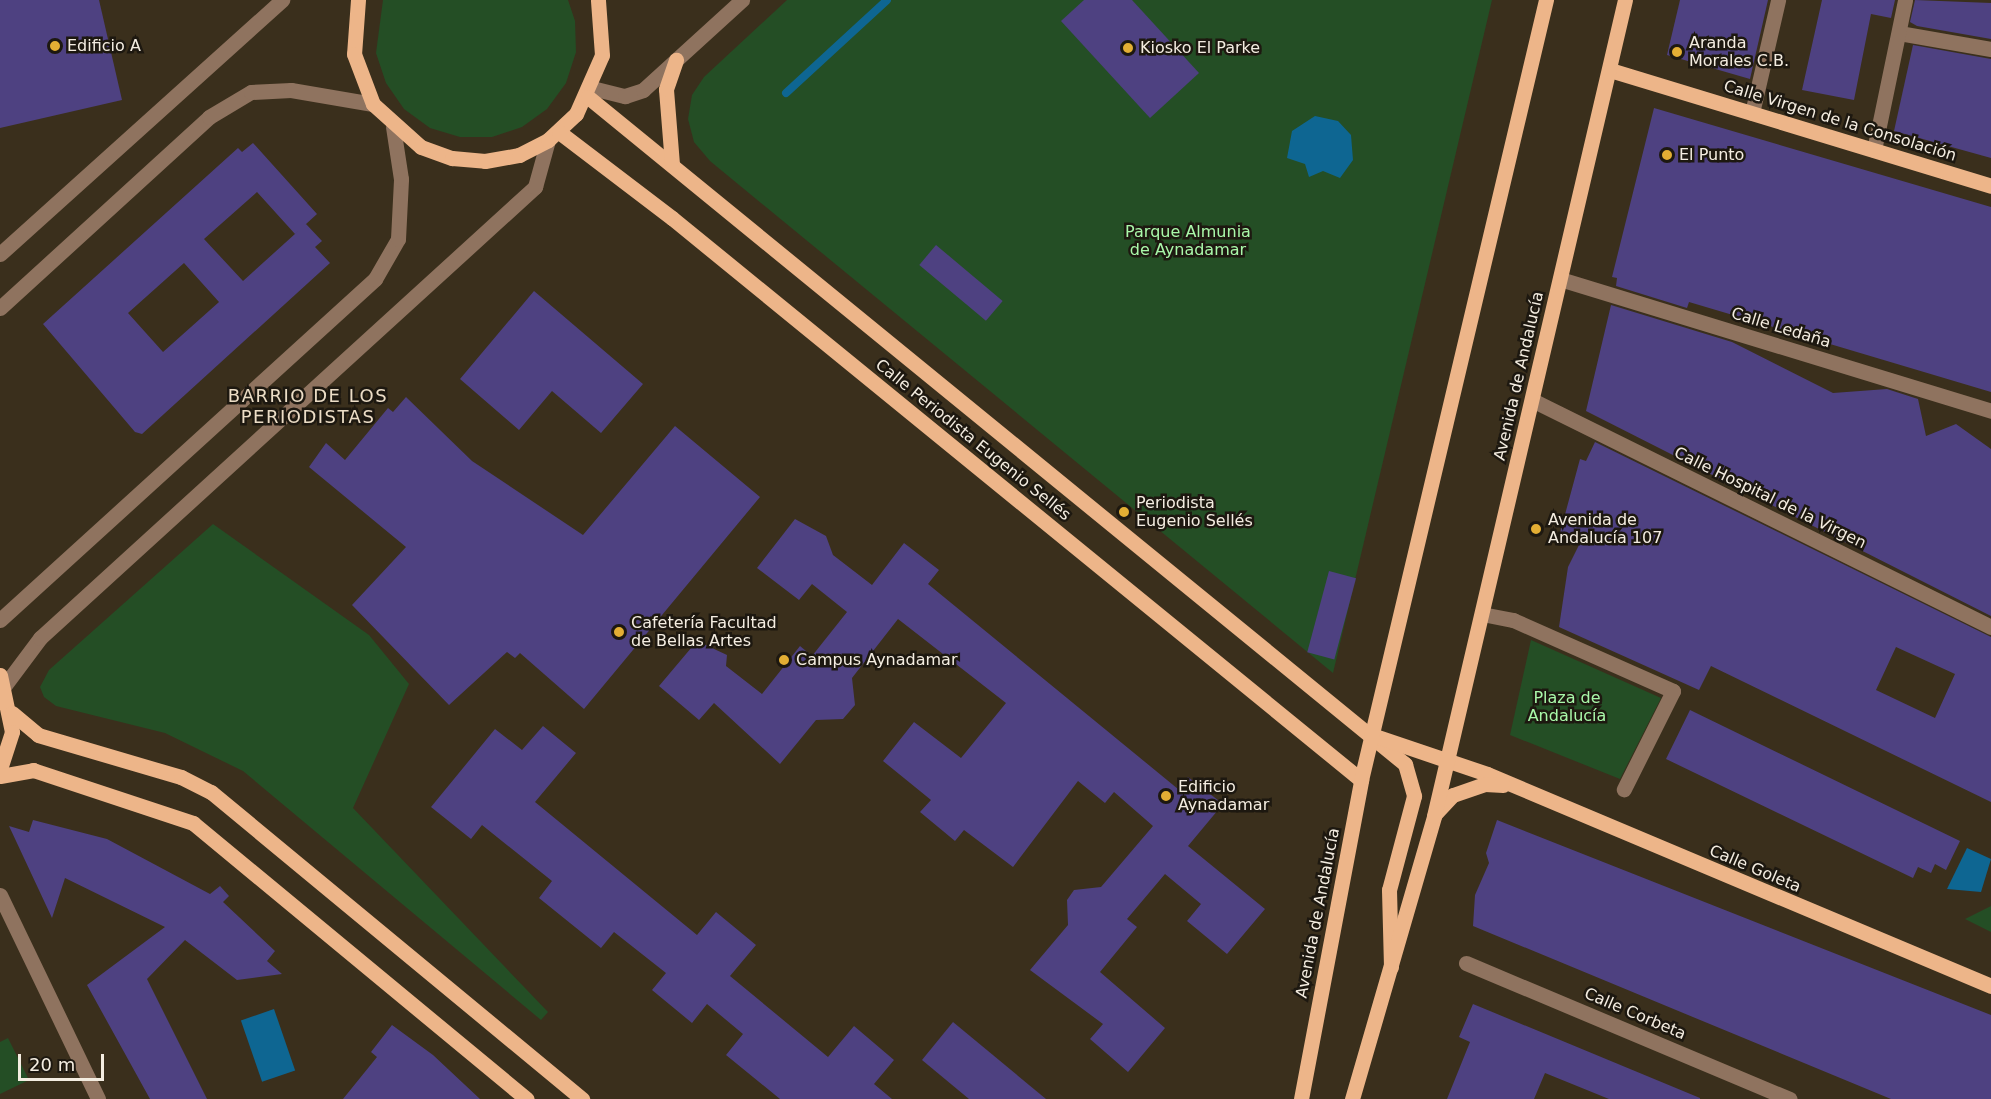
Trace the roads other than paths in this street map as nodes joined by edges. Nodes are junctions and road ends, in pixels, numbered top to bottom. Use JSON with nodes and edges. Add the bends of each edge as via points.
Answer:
{"nodes":[{"id":1,"x":282,"y":0,"type":"edge"},
{"id":2,"x":358,"y":0,"type":"edge"},
{"id":3,"x":598,"y":0,"type":"edge"},
{"id":4,"x":742,"y":0,"type":"edge"},
{"id":5,"x":1546,"y":0,"type":"edge"},
{"id":6,"x":1625,"y":0,"type":"edge"},
{"id":7,"x":1778,"y":0,"type":"edge"},
{"id":8,"x":1905,"y":0,"type":"edge"},
{"id":9,"x":1899,"y":33,"type":"junction"},
{"id":10,"x":1991,"y":49,"type":"edge"},
{"id":11,"x":676,"y":60,"type":"junction"},
{"id":12,"x":1610,"y":70,"type":"junction"},
{"id":13,"x":590,"y":92,"type":"junction"},
{"id":14,"x":373,"y":104,"type":"junction"},
{"id":15,"x":1752,"y":113,"type":"junction"},
{"id":16,"x":393,"y":128,"type":"junction"},
{"id":17,"x":553,"y":136,"type":"junction"},
{"id":18,"x":1874,"y":150,"type":"junction"},
{"id":19,"x":672,"y":164,"type":"junction"},
{"id":20,"x":1991,"y":186,"type":"edge"},
{"id":21,"x":0,"y":254,"type":"edge"},
{"id":22,"x":1560,"y":279,"type":"junction"},
{"id":23,"x":0,"y":308,"type":"edge"},
{"id":24,"x":1532,"y":400,"type":"junction"},
{"id":25,"x":1991,"y":411,"type":"edge"},
{"id":26,"x":1482,"y":614,"type":"junction"},
{"id":27,"x":0,"y":620,"type":"edge"},
{"id":28,"x":1991,"y":627,"type":"edge"},
{"id":29,"x":3,"y":680,"type":"edge"},
{"id":30,"x":12,"y":712,"type":"junction"},
{"id":31,"x":1373,"y":735,"type":"junction"},
{"id":32,"x":1446,"y":760,"type":"junction"},
{"id":33,"x":0,"y":769,"type":"edge"},
{"id":34,"x":0,"y":776,"type":"edge"},
{"id":35,"x":1362,"y":780,"type":"junction"},
{"id":36,"x":1506,"y":785,"type":"junction"},
{"id":37,"x":1624,"y":789,"type":"dead end"},
{"id":38,"x":1434,"y":816,"type":"junction"},
{"id":39,"x":0,"y":895,"type":"edge"},
{"id":40,"x":1466,"y":963,"type":"dead end"},
{"id":41,"x":1391,"y":967,"type":"junction"},
{"id":42,"x":1991,"y":986,"type":"edge"},
{"id":43,"x":98,"y":1099,"type":"edge"},
{"id":44,"x":527,"y":1099,"type":"edge"},
{"id":45,"x":582,"y":1099,"type":"edge"},
{"id":46,"x":1301,"y":1099,"type":"edge"},
{"id":47,"x":1352,"y":1099,"type":"edge"},
{"id":48,"x":1790,"y":1099,"type":"edge"}],
"edges":[{"from":1,"to":21,"type":"street"},
{"from":2,"to":14,"type":"main road","via":[[354,54]]},
{"from":3,"to":13,"type":"main road","via":[[602,55]]},
{"from":4,"to":11,"type":"street"},
{"from":5,"to":31,"type":"main road","name":"Avenida de Andalucía"},
{"from":6,"to":12,"type":"main road","name":"Avenida de Andalucía"},
{"from":7,"to":15,"type":"street"},
{"from":8,"to":9,"type":"street"},
{"from":9,"to":10,"type":"street"},
{"from":9,"to":18,"type":"street"},
{"from":11,"to":13,"type":"street","via":[[643,90],[625,96]]},
{"from":11,"to":19,"type":"main road","via":[[666,89]]},
{"from":12,"to":15,"type":"main road","name":"Calle Virgen de la Consolación"},
{"from":12,"to":22,"type":"main road","name":"Avenida de Andalucía"},
{"from":13,"to":17,"type":"main road"},
{"from":13,"to":19,"type":"main road","name":"Calle Periodista Eugenio Sellés"},
{"from":14,"to":16,"type":"main road"},
{"from":14,"to":23,"type":"street","via":[[291,90],[251,92],[208,117]]},
{"from":15,"to":18,"type":"main road","name":"Calle Virgen de la Consolación"},
{"from":16,"to":17,"type":"main road","via":[[421,147],[463,159],[519,155]]},
{"from":16,"to":27,"type":"street","via":[[400,179],[398,239],[375,279]]},
{"from":17,"to":29,"type":"street","via":[[535,187],[40,638]]},
{"from":17,"to":35,"type":"main road","name":"Calle Periodista Eugenio Sellés","via":[[672,218]]},
{"from":18,"to":20,"type":"main road","name":"Calle Virgen de la Consolación"},
{"from":19,"to":31,"type":"main road","name":"Calle Periodista Eugenio Sellés"},
{"from":22,"to":24,"type":"main road","name":"Avenida de Andalucía"},
{"from":22,"to":25,"type":"street","name":"Calle Ledaña"},
{"from":24,"to":26,"type":"main road","name":"Avenida de Andalucía"},
{"from":24,"to":28,"type":"street","name":"Calle Hospital de la Virgen"},
{"from":26,"to":32,"type":"main road","name":"Avenida de Andalucía"},
{"from":26,"to":37,"type":"street","via":[[1514,620],[1673,692]]},
{"from":29,"to":30,"type":"main road"},
{"from":30,"to":33,"type":"main road","via":[[9,746]]},
{"from":30,"to":45,"type":"main road","via":[[39,735],[181,777],[211,792]]},
{"from":31,"to":32,"type":"main road"},
{"from":31,"to":35,"type":"main road","name":"Avenida de Andalucía"},
{"from":31,"to":41,"type":"main road","name":"Avenida de Andalucía","via":[[1405,764],[1414,796],[1389,890]]},
{"from":32,"to":36,"type":"main road","name":"Calle Goleta"},
{"from":32,"to":38,"type":"main road","name":"Avenida de Andalucía"},
{"from":34,"to":44,"type":"main road","via":[[33,770],[193,823]]},
{"from":35,"to":46,"type":"main road","name":"Avenida de Andalucía"},
{"from":36,"to":38,"type":"main road","name":"Calle Goleta","via":[[1485,784],[1453,795]]},
{"from":36,"to":42,"type":"main road","name":"Calle Goleta"},
{"from":38,"to":41,"type":"main road","name":"Avenida de Andalucía"},
{"from":39,"to":43,"type":"street"},
{"from":40,"to":48,"type":"street","name":"Calle Corbeta"},
{"from":41,"to":47,"type":"main road","name":"Avenida de Andalucía"}]}
